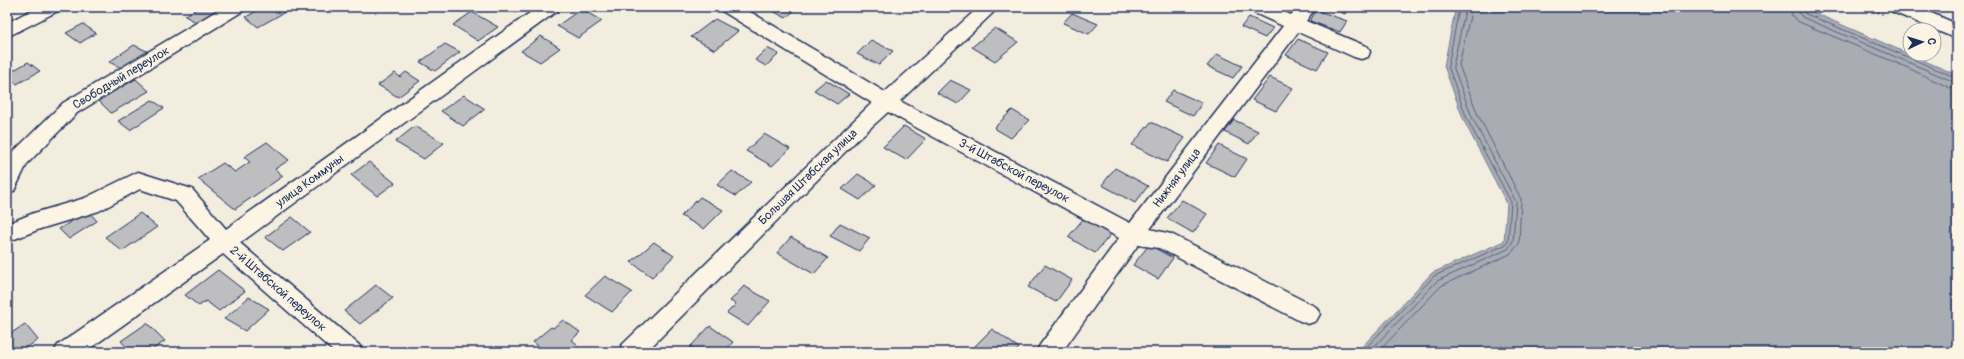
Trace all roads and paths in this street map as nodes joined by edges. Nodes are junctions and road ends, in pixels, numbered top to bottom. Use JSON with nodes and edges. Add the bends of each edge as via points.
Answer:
{"nodes":[{"id":1,"x":52,"y":7,"type":"edge"},
{"id":2,"x":237,"y":7,"type":"edge"},
{"id":3,"x":551,"y":7,"type":"edge"},
{"id":4,"x":728,"y":7,"type":"edge"},
{"id":5,"x":990,"y":7,"type":"edge"},
{"id":6,"x":1256,"y":7,"type":"edge"},
{"id":7,"x":1308,"y":7,"type":"edge"},
{"id":8,"x":1900,"y":7,"type":"edge"},
{"id":9,"x":1295,"y":24,"type":"junction"},
{"id":10,"x":7,"y":31,"type":"edge"},
{"id":11,"x":1957,"y":32,"type":"edge"},
{"id":12,"x":1361,"y":52,"type":"dead end"},
{"id":13,"x":886,"y":102,"type":"junction"},
{"id":14,"x":7,"y":185,"type":"edge"},
{"id":15,"x":7,"y":233,"type":"edge"},
{"id":16,"x":1133,"y":235,"type":"junction"},
{"id":17,"x":224,"y":242,"type":"junction"},
{"id":18,"x":1308,"y":314,"type":"dead end"},
{"id":19,"x":66,"y":352,"type":"edge"},
{"id":20,"x":351,"y":352,"type":"edge"},
{"id":21,"x":630,"y":352,"type":"edge"},
{"id":22,"x":1048,"y":352,"type":"edge"}],
"edges":[{"from":1,"to":10,"type":"street"},
{"from":2,"to":14,"type":"street","name":"Свободный переулок","via":[[70,108],[19,159]]},
{"from":3,"to":17,"type":"street","name":"улица Коммуны"},
{"from":4,"to":13,"type":"street","name":"3-й Штабской переулок"},
{"from":5,"to":13,"type":"street","name":"Большая Штабская улица"},
{"from":6,"to":9,"type":"street"},
{"from":7,"to":9,"type":"street","name":"Нижняя улица"},
{"from":8,"to":11,"type":"main road"},
{"from":9,"to":12,"type":"street"},
{"from":9,"to":16,"type":"street","name":"Нижняя улица"},
{"from":13,"to":16,"type":"street","name":"3-й Штабской переулок"},
{"from":13,"to":21,"type":"street","name":"Большая Штабская улица"},
{"from":15,"to":17,"type":"street","name":"2-й Штабской переулок","via":[[91,205],[138,180],[184,195]]},
{"from":16,"to":18,"type":"street","name":"3-й Штабской переулок","via":[[1163,240]]},
{"from":16,"to":22,"type":"street","name":"Нижняя улица"},
{"from":17,"to":19,"type":"street","name":"улица Коммуны"},
{"from":17,"to":20,"type":"street","name":"2-й Штабской переулок"}]}
